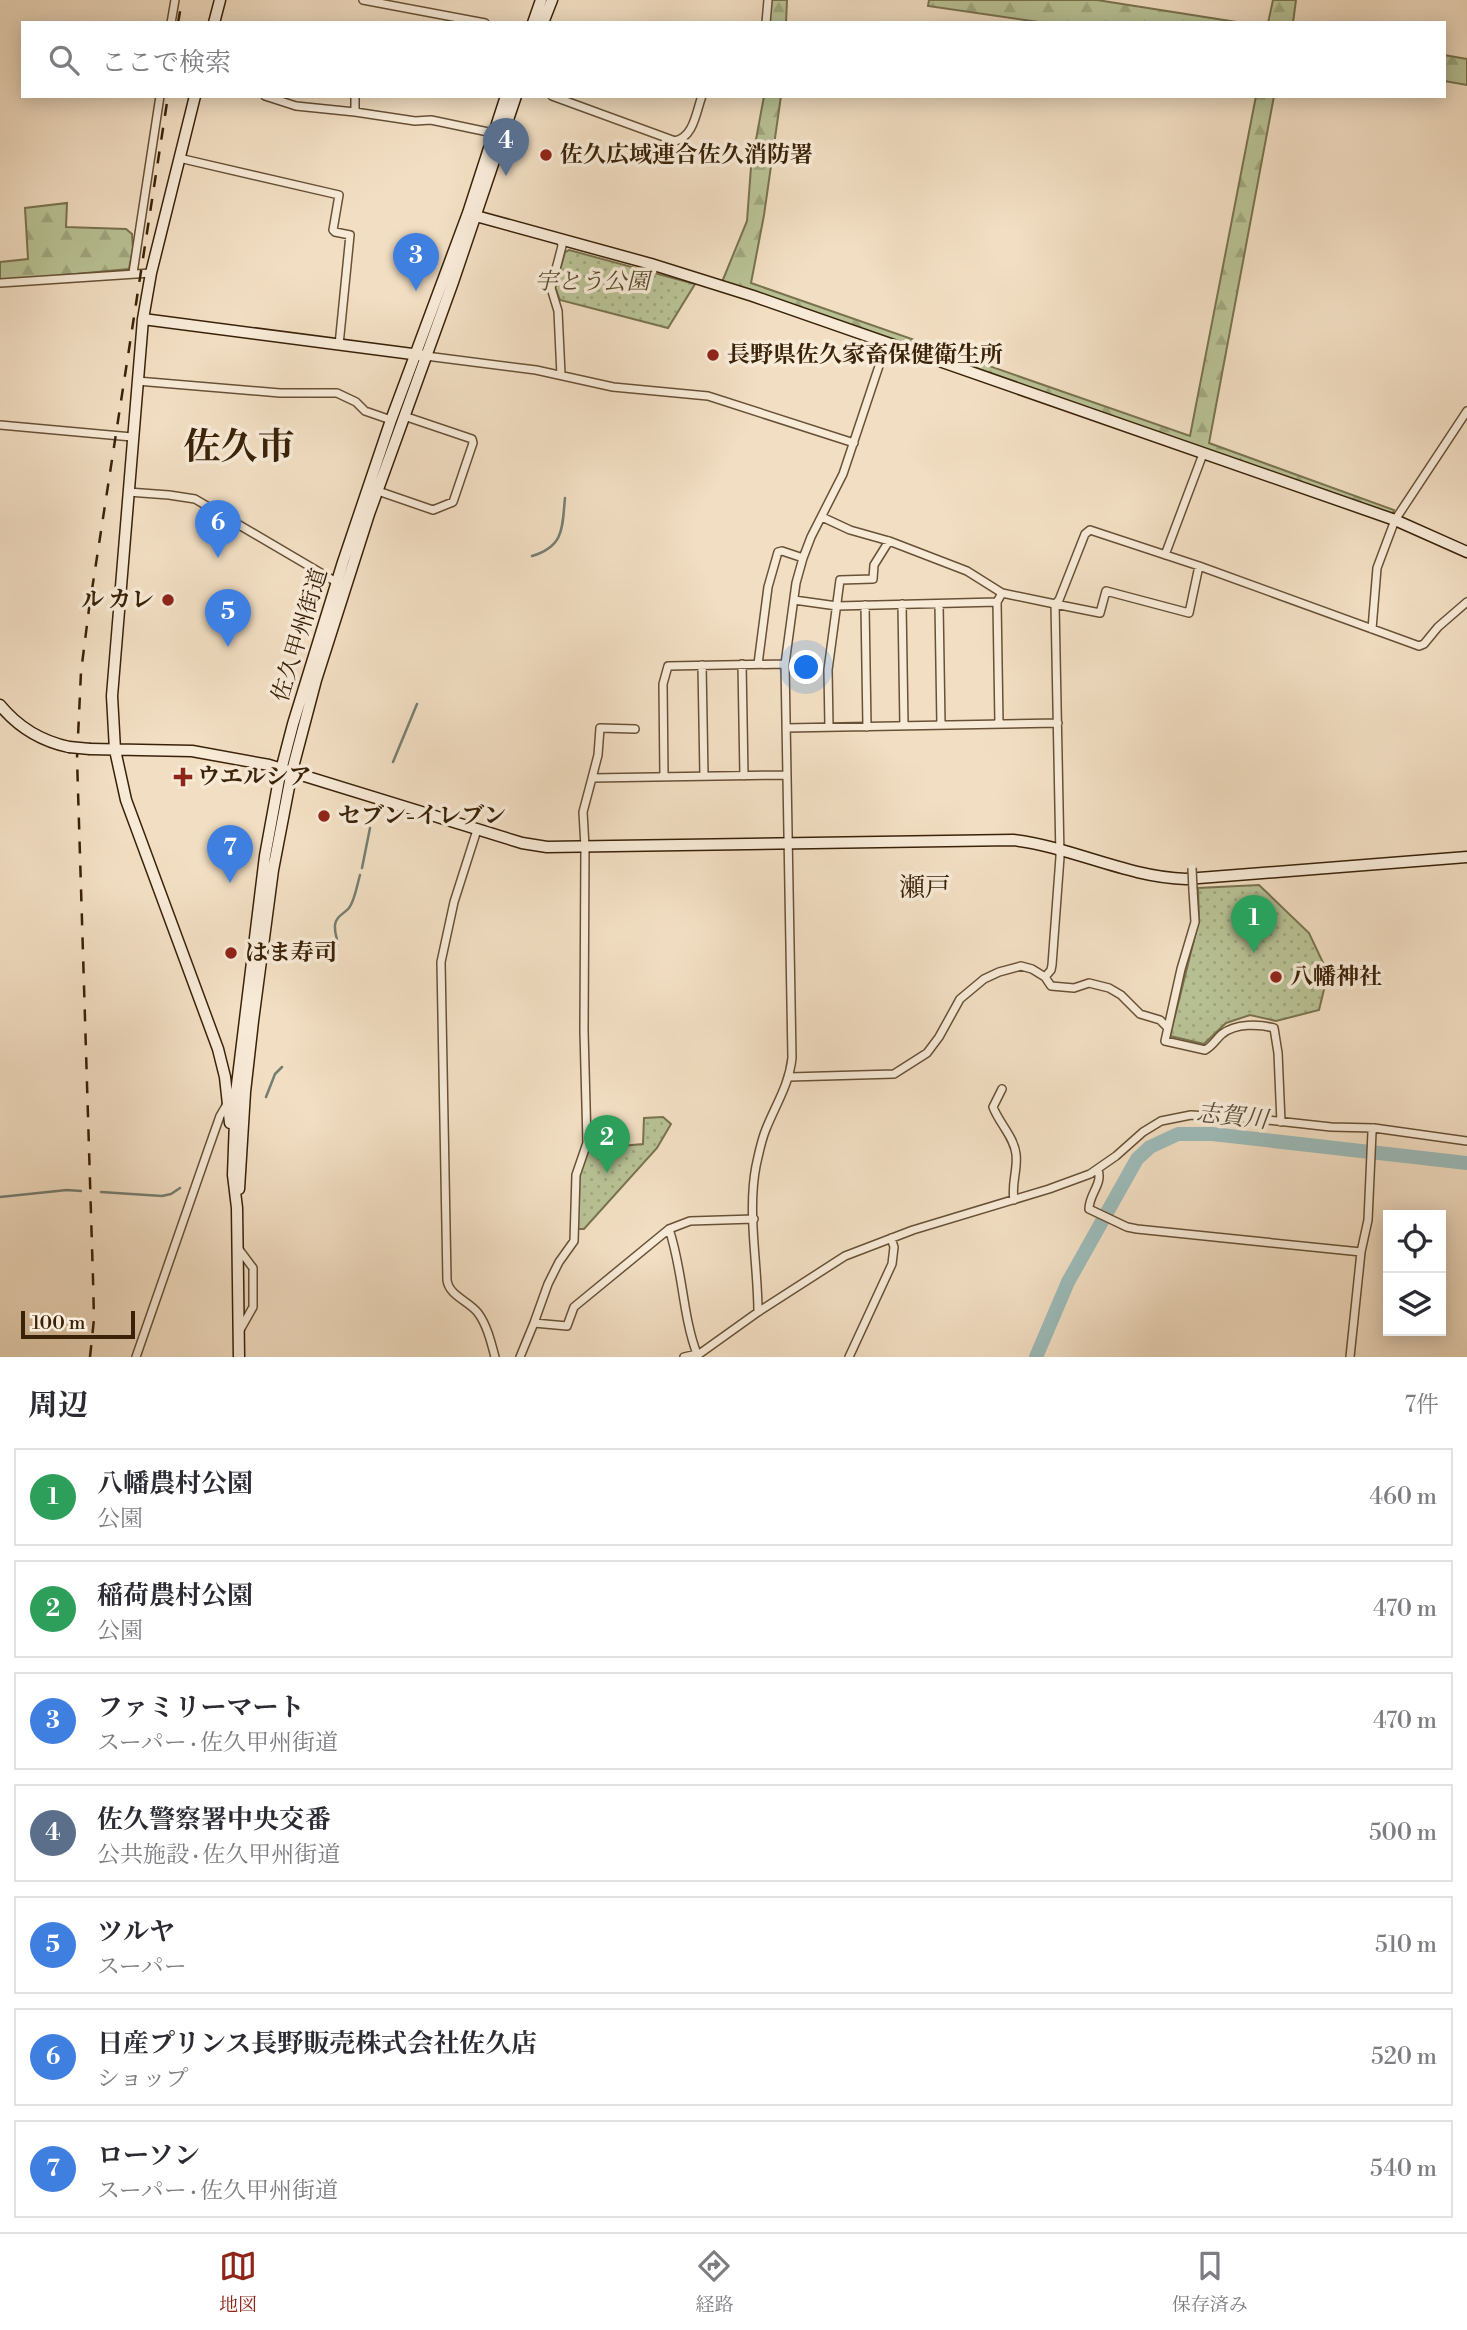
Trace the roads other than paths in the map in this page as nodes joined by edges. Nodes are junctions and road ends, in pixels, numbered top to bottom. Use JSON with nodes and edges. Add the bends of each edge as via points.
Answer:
{"nodes":[{"id":1,"x":174,"y":0,"type":"edge"},
{"id":2,"x":220,"y":0,"type":"edge"},
{"id":3,"x":363,"y":0,"type":"edge"},
{"id":4,"x":541,"y":0,"type":"edge"},
{"id":5,"x":552,"y":0,"type":"edge"},
{"id":6,"x":768,"y":0,"type":"edge"},
{"id":7,"x":378,"y":1,"type":"edge"},
{"id":8,"x":171,"y":21,"type":"edge"},
{"id":9,"x":215,"y":21,"type":"edge"},
{"id":10,"x":475,"y":21,"type":"edge"},
{"id":11,"x":534,"y":21,"type":"edge"},
{"id":12,"x":544,"y":21,"type":"edge"},
{"id":13,"x":766,"y":21,"type":"edge"},
{"id":14,"x":160,"y":98,"type":"edge"},
{"id":15,"x":194,"y":98,"type":"edge"},
{"id":16,"x":271,"y":98,"type":"edge"},
{"id":17,"x":355,"y":98,"type":"edge"},
{"id":18,"x":505,"y":98,"type":"edge"},
{"id":19,"x":515,"y":98,"type":"edge"},
{"id":20,"x":557,"y":98,"type":"edge"},
{"id":21,"x":701,"y":98,"type":"edge"},
{"id":22,"x":355,"y":112,"type":"junction"},
{"id":23,"x":493,"y":133,"type":"junction"},
{"id":24,"x":179,"y":158,"type":"junction"},
{"id":25,"x":476,"y":216,"type":"junction"},
{"id":26,"x":561,"y":241,"type":"junction"},
{"id":27,"x":133,"y":273,"type":"junction"},
{"id":28,"x":152,"y":273,"type":"junction"},
{"id":29,"x":0,"y":283,"type":"edge"},
{"id":30,"x":143,"y":319,"type":"junction"},
{"id":31,"x":887,"y":342,"type":"junction"},
{"id":32,"x":339,"y":345,"type":"junction"},
{"id":33,"x":421,"y":355,"type":"junction"},
{"id":34,"x":561,"y":375,"type":"junction"},
{"id":35,"x":137,"y":382,"type":"junction"},
{"id":36,"x":1467,"y":411,"type":"edge"},
{"id":37,"x":404,"y":416,"type":"junction"},
{"id":38,"x":391,"y":420,"type":"junction"},
{"id":39,"x":0,"y":425,"type":"edge"},
{"id":40,"x":132,"y":437,"type":"junction"},
{"id":41,"x":854,"y":443,"type":"junction"},
{"id":42,"x":1203,"y":453,"type":"junction"},
{"id":43,"x":373,"y":489,"type":"junction"},
{"id":44,"x":128,"y":492,"type":"junction"},
{"id":45,"x":822,"y":517,"type":"junction"},
{"id":46,"x":1395,"y":520,"type":"junction"},
{"id":47,"x":888,"y":541,"type":"junction"},
{"id":48,"x":1467,"y":552,"type":"edge"},
{"id":49,"x":1165,"y":555,"type":"junction"},
{"id":50,"x":803,"y":558,"type":"junction"},
{"id":51,"x":1199,"y":566,"type":"junction"},
{"id":52,"x":341,"y":584,"type":"junction"},
{"id":53,"x":1002,"y":593,"type":"junction"},
{"id":54,"x":794,"y":600,"type":"junction"},
{"id":55,"x":997,"y":602,"type":"junction"},
{"id":56,"x":1467,"y":602,"type":"edge"},
{"id":57,"x":902,"y":604,"type":"junction"},
{"id":58,"x":939,"y":604,"type":"junction"},
{"id":59,"x":1055,"y":604,"type":"junction"},
{"id":60,"x":865,"y":605,"type":"junction"},
{"id":61,"x":837,"y":606,"type":"junction"},
{"id":62,"x":1372,"y":629,"type":"junction"},
{"id":63,"x":742,"y":664,"type":"junction"},
{"id":64,"x":758,"y":664,"type":"junction"},
{"id":65,"x":785,"y":664,"type":"junction"},
{"id":66,"x":702,"y":665,"type":"junction"},
{"id":67,"x":0,"y":705,"type":"edge"},
{"id":68,"x":1058,"y":723,"type":"junction"},
{"id":69,"x":999,"y":724,"type":"junction"},
{"id":70,"x":941,"y":725,"type":"junction"},
{"id":71,"x":904,"y":726,"type":"junction"},
{"id":72,"x":829,"y":727,"type":"junction"},
{"id":73,"x":867,"y":727,"type":"junction"},
{"id":74,"x":786,"y":728,"type":"junction"},
{"id":75,"x":635,"y":729,"type":"dead end"},
{"id":76,"x":115,"y":750,"type":"junction"},
{"id":77,"x":281,"y":769,"type":"junction"},
{"id":78,"x":292,"y":771,"type":"junction"},
{"id":79,"x":786,"y":775,"type":"junction"},
{"id":80,"x":704,"y":776,"type":"junction"},
{"id":81,"x":744,"y":776,"type":"junction"},
{"id":82,"x":664,"y":777,"type":"junction"},
{"id":83,"x":592,"y":778,"type":"junction"},
{"id":84,"x":477,"y":830,"type":"junction"},
{"id":85,"x":788,"y":844,"type":"junction"},
{"id":86,"x":585,"y":848,"type":"junction"},
{"id":87,"x":1059,"y":849,"type":"junction"},
{"id":88,"x":1467,"y":858,"type":"edge"},
{"id":89,"x":1192,"y":868,"type":"dead end"},
{"id":90,"x":1045,"y":977,"type":"junction"},
{"id":91,"x":1167,"y":1027,"type":"junction"},
{"id":92,"x":218,"y":1049,"type":"junction"},
{"id":93,"x":789,"y":1077,"type":"junction"},
{"id":94,"x":1002,"y":1089,"type":"dead end"},
{"id":95,"x":236,"y":1093,"type":"junction"},
{"id":96,"x":228,"y":1102,"type":"junction"},
{"id":97,"x":243,"y":1119,"type":"junction"},
{"id":98,"x":1281,"y":1122,"type":"junction"},
{"id":99,"x":1373,"y":1130,"type":"junction"},
{"id":100,"x":1467,"y":1140,"type":"edge"},
{"id":101,"x":1098,"y":1170,"type":"junction"},
{"id":102,"x":233,"y":1175,"type":"junction"},
{"id":103,"x":1014,"y":1200,"type":"junction"},
{"id":104,"x":237,"y":1208,"type":"junction"},
{"id":105,"x":754,"y":1219,"type":"junction"},
{"id":106,"x":669,"y":1229,"type":"junction"},
{"id":107,"x":891,"y":1238,"type":"junction"},
{"id":108,"x":238,"y":1248,"type":"junction"},
{"id":109,"x":1361,"y":1252,"type":"junction"},
{"id":110,"x":758,"y":1312,"type":"junction"},
{"id":111,"x":534,"y":1323,"type":"junction"},
{"id":112,"x":239,"y":1332,"type":"junction"},
{"id":113,"x":696,"y":1356,"type":"edge"},
{"id":114,"x":136,"y":1357,"type":"edge"},
{"id":115,"x":239,"y":1357,"type":"edge"},
{"id":116,"x":495,"y":1357,"type":"edge"},
{"id":117,"x":520,"y":1357,"type":"edge"},
{"id":118,"x":684,"y":1357,"type":"edge"},
{"id":119,"x":849,"y":1357,"type":"edge"},
{"id":120,"x":1350,"y":1357,"type":"edge"}],
"edges":[{"from":1,"to":8,"type":"street"},
{"from":2,"to":9,"type":"street"},
{"from":3,"to":7,"type":"street"},
{"from":4,"to":11,"type":"street"},
{"from":5,"to":12,"type":"street"},
{"from":6,"to":13,"type":"street"},
{"from":7,"to":10,"type":"street"},
{"from":14,"to":27,"type":"street"},
{"from":15,"to":24,"type":"street"},
{"from":16,"to":22,"type":"street","via":[[296,106]]},
{"from":17,"to":22,"type":"street"},
{"from":18,"to":23,"type":"street","name":"佐久甲州街道"},
{"from":19,"to":25,"type":"street","name":"佐久甲州街道"},
{"from":20,"to":21,"type":"street","via":[[675,141],[689,132]]},
{"from":22,"to":23,"type":"street","via":[[431,120]]},
{"from":23,"to":33,"type":"street","name":"佐久甲州街道"},
{"from":24,"to":28,"type":"street"},
{"from":24,"to":32,"type":"street","via":[[339,195],[332,230],[350,235]]},
{"from":25,"to":26,"type":"street"},
{"from":25,"to":33,"type":"street","name":"佐久甲州街道"},
{"from":26,"to":31,"type":"street","via":[[677,272]]},
{"from":26,"to":34,"type":"street","via":[[551,288],[558,311]]},
{"from":27,"to":28,"type":"street"},
{"from":27,"to":29,"type":"street"},
{"from":28,"to":30,"type":"street"},
{"from":30,"to":32,"type":"street"},
{"from":30,"to":35,"type":"street"},
{"from":31,"to":41,"type":"street"},
{"from":31,"to":42,"type":"street"},
{"from":32,"to":33,"type":"street"},
{"from":33,"to":34,"type":"street"},
{"from":33,"to":37,"type":"street","name":"佐久甲州街道"},
{"from":33,"to":38,"type":"street","name":"佐久甲州街道"},
{"from":34,"to":41,"type":"street","via":[[613,387],[708,396]]},
{"from":35,"to":38,"type":"street","via":[[337,393],[365,411]]},
{"from":35,"to":40,"type":"street"},
{"from":36,"to":46,"type":"street"},
{"from":37,"to":43,"type":"street","name":"佐久甲州街道"},
{"from":37,"to":43,"type":"street","via":[[472,439],[453,502],[433,510]]},
{"from":38,"to":43,"type":"street","name":"佐久甲州街道"},
{"from":39,"to":40,"type":"street"},
{"from":40,"to":44,"type":"street"},
{"from":41,"to":45,"type":"street"},
{"from":42,"to":46,"type":"street"},
{"from":42,"to":49,"type":"street"},
{"from":43,"to":52,"type":"street","name":"佐久甲州街道"},
{"from":44,"to":52,"type":"street","via":[[195,499]]},
{"from":44,"to":76,"type":"street","via":[[113,670]]},
{"from":45,"to":47,"type":"street"},
{"from":45,"to":50,"type":"street"},
{"from":46,"to":48,"type":"street"},
{"from":46,"to":62,"type":"street","via":[[1377,568]]},
{"from":47,"to":53,"type":"street","via":[[973,573]]},
{"from":47,"to":61,"type":"street","via":[[874,565],[874,578],[840,580]]},
{"from":49,"to":51,"type":"street"},
{"from":49,"to":59,"type":"street","via":[[1087,532]]},
{"from":50,"to":54,"type":"street"},
{"from":50,"to":64,"type":"street","via":[[778,552],[768,587]]},
{"from":51,"to":59,"type":"street","via":[[1189,612],[1107,591],[1100,613]]},
{"from":51,"to":62,"type":"street"},
{"from":52,"to":77,"type":"street","name":"佐久甲州街道"},
{"from":52,"to":78,"type":"street","name":"佐久甲州街道"},
{"from":53,"to":55,"type":"street"},
{"from":53,"to":59,"type":"street"},
{"from":54,"to":61,"type":"street"},
{"from":54,"to":65,"type":"street"},
{"from":55,"to":58,"type":"street"},
{"from":55,"to":69,"type":"street"},
{"from":56,"to":62,"type":"street","via":[[1422,646]]},
{"from":57,"to":58,"type":"street"},
{"from":57,"to":60,"type":"street"},
{"from":57,"to":71,"type":"street"},
{"from":58,"to":70,"type":"street"},
{"from":59,"to":68,"type":"street"},
{"from":60,"to":61,"type":"street"},
{"from":60,"to":73,"type":"street"},
{"from":61,"to":72,"type":"street","via":[[828,670]]},
{"from":63,"to":64,"type":"street"},
{"from":63,"to":66,"type":"street"},
{"from":63,"to":81,"type":"street"},
{"from":64,"to":65,"type":"street"},
{"from":65,"to":74,"type":"street"},
{"from":66,"to":80,"type":"street"},
{"from":66,"to":82,"type":"street","via":[[668,666],[663,684]]},
{"from":67,"to":76,"type":"street","bridge":true,"via":[[44,740]]},
{"from":68,"to":69,"type":"street"},
{"from":68,"to":87,"type":"street"},
{"from":69,"to":70,"type":"street"},
{"from":70,"to":71,"type":"street"},
{"from":71,"to":73,"type":"street"},
{"from":72,"to":73,"type":"street"},
{"from":72,"to":74,"type":"street"},
{"from":74,"to":79,"type":"street"},
{"from":75,"to":83,"type":"street","via":[[600,728]]},
{"from":76,"to":77,"type":"street","via":[[192,751]]},
{"from":76,"to":92,"type":"street","via":[[122,788]]},
{"from":77,"to":78,"type":"street"},
{"from":77,"to":95,"type":"street","name":"佐久甲州街道","via":[[265,856]]},
{"from":78,"to":84,"type":"street"},
{"from":78,"to":97,"type":"street","name":"佐久甲州街道","via":[[273,870]]},
{"from":79,"to":81,"type":"street"},
{"from":79,"to":85,"type":"street"},
{"from":80,"to":81,"type":"street"},
{"from":80,"to":82,"type":"street"},
{"from":82,"to":83,"type":"street"},
{"from":83,"to":86,"type":"street","via":[[583,812]]},
{"from":84,"to":86,"type":"street","via":[[533,846]]},
{"from":84,"to":116,"type":"street","via":[[441,962],[447,1280],[452,1292],[478,1313]]},
{"from":85,"to":86,"type":"street"},
{"from":85,"to":87,"type":"street","via":[[1013,840]]},
{"from":85,"to":93,"type":"street"},
{"from":86,"to":111,"type":"street","via":[[587,1143],[576,1175],[574,1241],[548,1284]]},
{"from":87,"to":88,"type":"street","via":[[1141,873],[1176,878]]},
{"from":87,"to":90,"type":"street","via":[[1052,965]]},
{"from":89,"to":91,"type":"street","bridge":true,"via":[[1195,922]]},
{"from":90,"to":91,"type":"street","via":[[1051,986],[1074,989],[1089,983],[1110,988],[1140,1014]]},
{"from":90,"to":93,"type":"street","via":[[1021,966],[984,979],[960,999],[927,1053],[894,1074]]},
{"from":91,"to":98,"type":"street","via":[[1165,1041],[1205,1050],[1233,1028],[1275,1028]]},
{"from":92,"to":95,"type":"street"},
{"from":92,"to":96,"type":"street"},
{"from":93,"to":105,"type":"street","via":[[760,1148]]},
{"from":94,"to":103,"type":"street","via":[[993,1107],[1016,1153]]},
{"from":95,"to":97,"type":"street"},
{"from":95,"to":102,"type":"street","name":"佐久甲州街道"},
{"from":96,"to":102,"type":"street"},
{"from":96,"to":114,"type":"street"},
{"from":97,"to":104,"type":"street","name":"佐久甲州街道"},
{"from":98,"to":99,"type":"street"},
{"from":98,"to":101,"type":"street","via":[[1191,1115],[1161,1121]]},
{"from":99,"to":100,"type":"street"},
{"from":99,"to":109,"type":"street","via":[[1368,1220]]},
{"from":101,"to":103,"type":"street"},
{"from":101,"to":109,"type":"street","via":[[1099,1181],[1088,1204],[1091,1210],[1127,1227]]},
{"from":102,"to":104,"type":"street","name":"佐久甲州街道"},
{"from":103,"to":107,"type":"street"},
{"from":104,"to":108,"type":"street","name":"佐久甲州街道"},
{"from":105,"to":106,"type":"street","via":[[696,1220]]},
{"from":105,"to":110,"type":"street"},
{"from":106,"to":111,"type":"street","via":[[574,1307],[566,1326]]},
{"from":106,"to":113,"type":"street"},
{"from":107,"to":110,"type":"street","via":[[838,1259]]},
{"from":107,"to":119,"type":"street","via":[[892,1264]]},
{"from":108,"to":112,"type":"street","name":"佐久甲州街道"},
{"from":108,"to":112,"type":"street","via":[[253,1268],[253,1307]]},
{"from":109,"to":120,"type":"street"},
{"from":110,"to":113,"type":"street"},
{"from":111,"to":117,"type":"street"},
{"from":112,"to":115,"type":"street","name":"佐久甲州街道"},
{"from":113,"to":118,"type":"street"}]}
